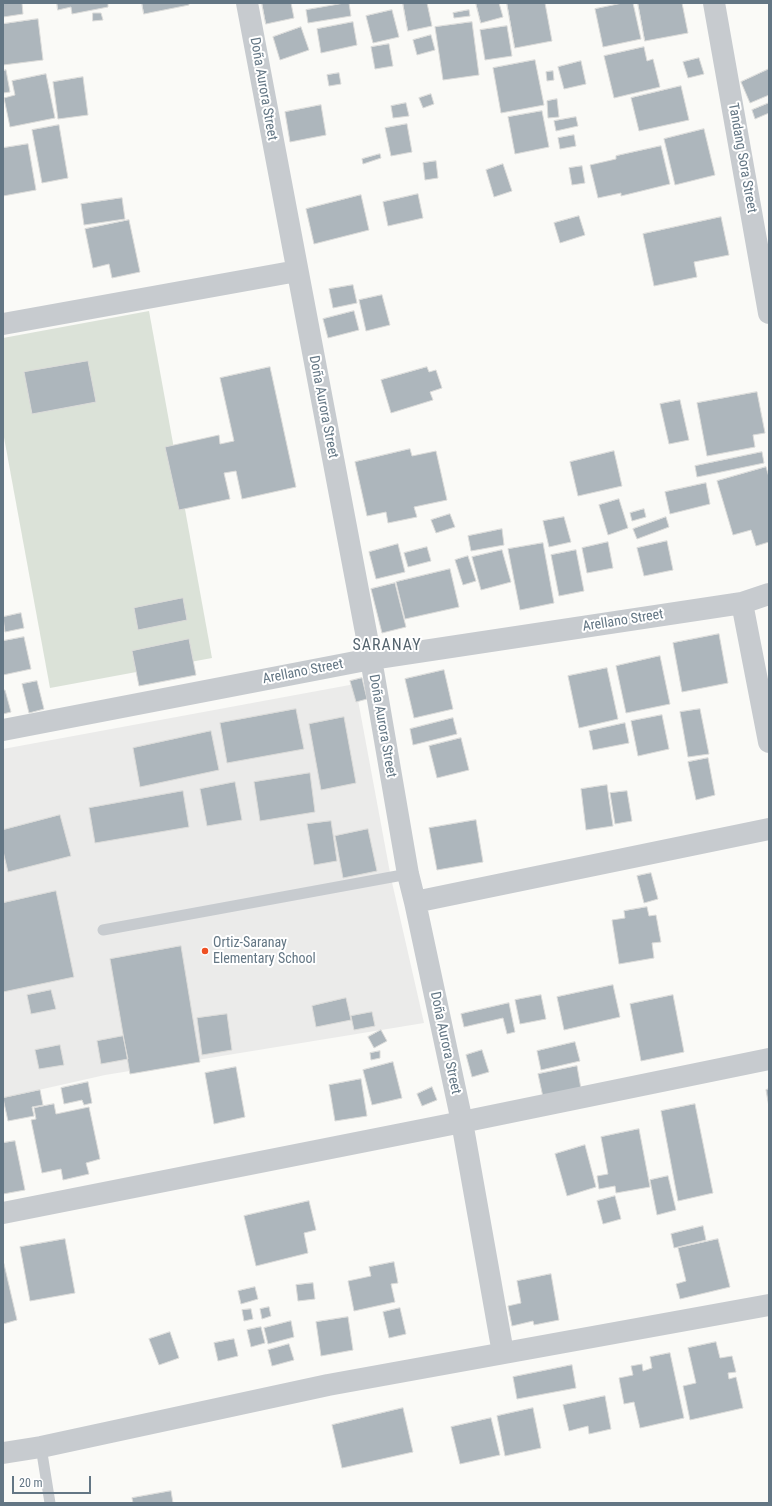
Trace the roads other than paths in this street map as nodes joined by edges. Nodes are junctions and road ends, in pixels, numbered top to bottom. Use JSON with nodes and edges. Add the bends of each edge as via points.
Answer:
{"nodes":[{"id":1,"x":247,"y":3,"type":"edge"},
{"id":2,"x":714,"y":3,"type":"edge"},
{"id":3,"x":297,"y":271,"type":"junction"},
{"id":4,"x":769,"y":313,"type":"edge"},
{"id":5,"x":3,"y":324,"type":"edge"},
{"id":6,"x":769,"y":594,"type":"edge"},
{"id":7,"x":742,"y":603,"type":"junction"},
{"id":8,"x":371,"y":659,"type":"junction"},
{"id":9,"x":3,"y":730,"type":"edge"},
{"id":10,"x":769,"y":742,"type":"edge"},
{"id":11,"x":769,"y":829,"type":"edge"},
{"id":12,"x":408,"y":874,"type":"junction"},
{"id":13,"x":415,"y":902,"type":"junction"},
{"id":14,"x":103,"y":930,"type":"dead end"},
{"id":15,"x":769,"y":1059,"type":"edge"},
{"id":16,"x":462,"y":1122,"type":"junction"},
{"id":17,"x":3,"y":1213,"type":"edge"},
{"id":18,"x":769,"y":1304,"type":"edge"},
{"id":19,"x":503,"y":1353,"type":"junction"},
{"id":20,"x":41,"y":1447,"type":"junction"},
{"id":21,"x":3,"y":1453,"type":"edge"},
{"id":22,"x":50,"y":1503,"type":"edge"}],
"edges":[{"from":1,"to":3,"type":"street","name":"Doña Aurora Street"},
{"from":2,"to":4,"type":"street","name":"Tandang Sora Street"},
{"from":3,"to":5,"type":"street"},
{"from":3,"to":8,"type":"street","name":"Doña Aurora Street"},
{"from":6,"to":7,"type":"street","name":"Arellano Street"},
{"from":7,"to":8,"type":"street","name":"Arellano Street"},
{"from":7,"to":10,"type":"street"},
{"from":8,"to":9,"type":"street","name":"Arellano Street"},
{"from":8,"to":12,"type":"street","name":"Doña Aurora Street"},
{"from":11,"to":13,"type":"street"},
{"from":12,"to":13,"type":"street","name":"Doña Aurora Street"},
{"from":12,"to":14,"type":"lane"},
{"from":13,"to":16,"type":"street","name":"Doña Aurora Street"},
{"from":15,"to":16,"type":"street"},
{"from":16,"to":17,"type":"street"},
{"from":16,"to":19,"type":"street","name":"Doña Aurora Street"},
{"from":18,"to":19,"type":"street"},
{"from":19,"to":20,"type":"street","via":[[328,1385]]},
{"from":20,"to":21,"type":"street"},
{"from":20,"to":22,"type":"lane"}]}
